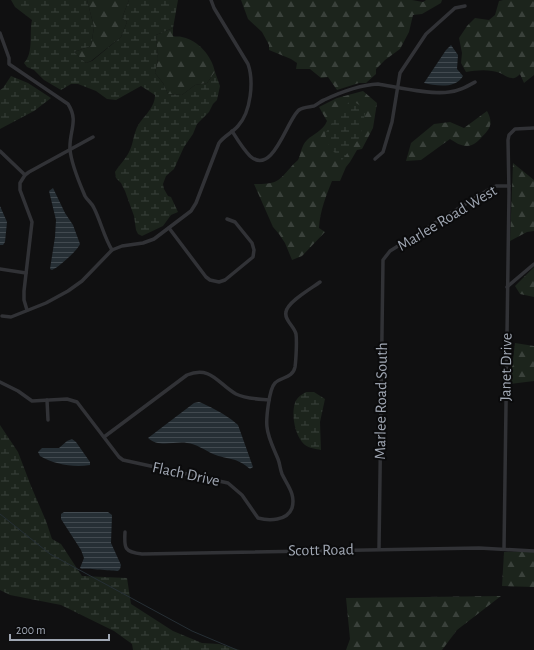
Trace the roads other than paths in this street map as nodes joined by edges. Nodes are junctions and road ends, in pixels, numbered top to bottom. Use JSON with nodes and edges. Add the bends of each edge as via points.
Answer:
{"nodes":[{"id":1,"x":211,"y":0,"type":"edge"},
{"id":2,"x":464,"y":6,"type":"dead end"},
{"id":3,"x":0,"y":33,"type":"edge"},
{"id":4,"x":475,"y":82,"type":"dead end"},
{"id":5,"x":397,"y":87,"type":"junction"},
{"id":6,"x":534,"y":128,"type":"edge"},
{"id":7,"x":232,"y":131,"type":"junction"},
{"id":8,"x":93,"y":137,"type":"dead end"},
{"id":9,"x":70,"y":149,"type":"junction"},
{"id":10,"x":0,"y":152,"type":"edge"},
{"id":11,"x":375,"y":159,"type":"dead end"},
{"id":12,"x":25,"y":175,"type":"junction"},
{"id":13,"x":509,"y":186,"type":"junction"},
{"id":14,"x":227,"y":219,"type":"dead end"},
{"id":15,"x":169,"y":228,"type":"junction"},
{"id":16,"x":112,"y":250,"type":"junction"},
{"id":17,"x":386,"y":255,"type":"joint"},
{"id":18,"x":534,"y":264,"type":"edge"},
{"id":19,"x":0,"y":269,"type":"edge"},
{"id":20,"x":26,"y":273,"type":"junction"},
{"id":21,"x":320,"y":282,"type":"dead end"},
{"id":22,"x":507,"y":287,"type":"junction"},
{"id":23,"x":27,"y":310,"type":"junction"},
{"id":24,"x":2,"y":316,"type":"dead end"},
{"id":25,"x":0,"y":382,"type":"edge"},
{"id":26,"x":47,"y":400,"type":"junction"},
{"id":27,"x":269,"y":400,"type":"junction"},
{"id":28,"x":48,"y":420,"type":"dead end"},
{"id":29,"x":104,"y":437,"type":"junction"},
{"id":30,"x":125,"y":532,"type":"dead end"},
{"id":31,"x":379,"y":549,"type":"junction"},
{"id":32,"x":504,"y":549,"type":"junction"},
{"id":33,"x":534,"y":551,"type":"edge"}],
"edges":[{"from":1,"to":7,"type":"street","via":[[251,73],[252,82],[246,112]]},
{"from":2,"to":5,"type":"street","via":[[455,8],[426,34],[400,73]]},
{"from":3,"to":9,"type":"street","via":[[9,64],[68,104],[74,120]]},
{"from":4,"to":5,"type":"street","via":[[463,89],[448,92]]},
{"from":5,"to":7,"type":"street","via":[[369,84],[338,93],[301,109],[295,114],[276,150],[266,159],[254,159],[249,155]]},
{"from":5,"to":11,"type":"street","via":[[392,122],[382,152]]},
{"from":6,"to":13,"type":"street","name":"Janet Drive","via":[[518,128],[509,135]]},
{"from":7,"to":15,"type":"street","via":[[219,143],[191,211]]},
{"from":8,"to":9,"type":"street"},
{"from":9,"to":12,"type":"street"},
{"from":9,"to":16,"type":"street","via":[[85,197],[93,206]]},
{"from":10,"to":12,"type":"street"},
{"from":12,"to":20,"type":"street","via":[[20,183],[20,190],[32,222]]},
{"from":13,"to":17,"type":"street","name":"Marlee Road West","via":[[491,188]]},
{"from":13,"to":22,"type":"street","name":"Janet Drive"},
{"from":14,"to":15,"type":"street","via":[[235,222],[252,243],[254,250],[249,261],[219,282],[206,277]]},
{"from":15,"to":16,"type":"street","via":[[154,239]]},
{"from":16,"to":23,"type":"street","via":[[82,281],[68,291]]},
{"from":17,"to":31,"type":"street","name":"Marlee Road South","via":[[382,265]]},
{"from":18,"to":22,"type":"street"},
{"from":19,"to":20,"type":"street"},
{"from":20,"to":23,"type":"street","via":[[24,300]]},
{"from":21,"to":27,"type":"street","name":"Flach Drive","via":[[290,305],[286,312],[296,334],[294,372],[272,386]]},
{"from":22,"to":32,"type":"street","name":"Janet Drive"},
{"from":23,"to":24,"type":"street","via":[[11,317]]},
{"from":25,"to":26,"type":"street","name":"Flach Drive","via":[[32,401]]},
{"from":26,"to":28,"type":"street"},
{"from":26,"to":29,"type":"street","name":"Flach Drive","via":[[68,399],[77,402]]},
{"from":27,"to":29,"type":"street","via":[[236,394],[207,373],[194,372]]},
{"from":27,"to":29,"type":"street","name":"Flach Drive","via":[[268,434],[282,474],[292,491],[292,507],[283,518],[258,518],[242,495],[228,483],[123,460]]},
{"from":30,"to":31,"type":"street","name":"Scott Road","via":[[126,549],[142,554]]},
{"from":31,"to":32,"type":"street","name":"Scott Road"},
{"from":32,"to":33,"type":"street","name":"Scott Road"}]}
